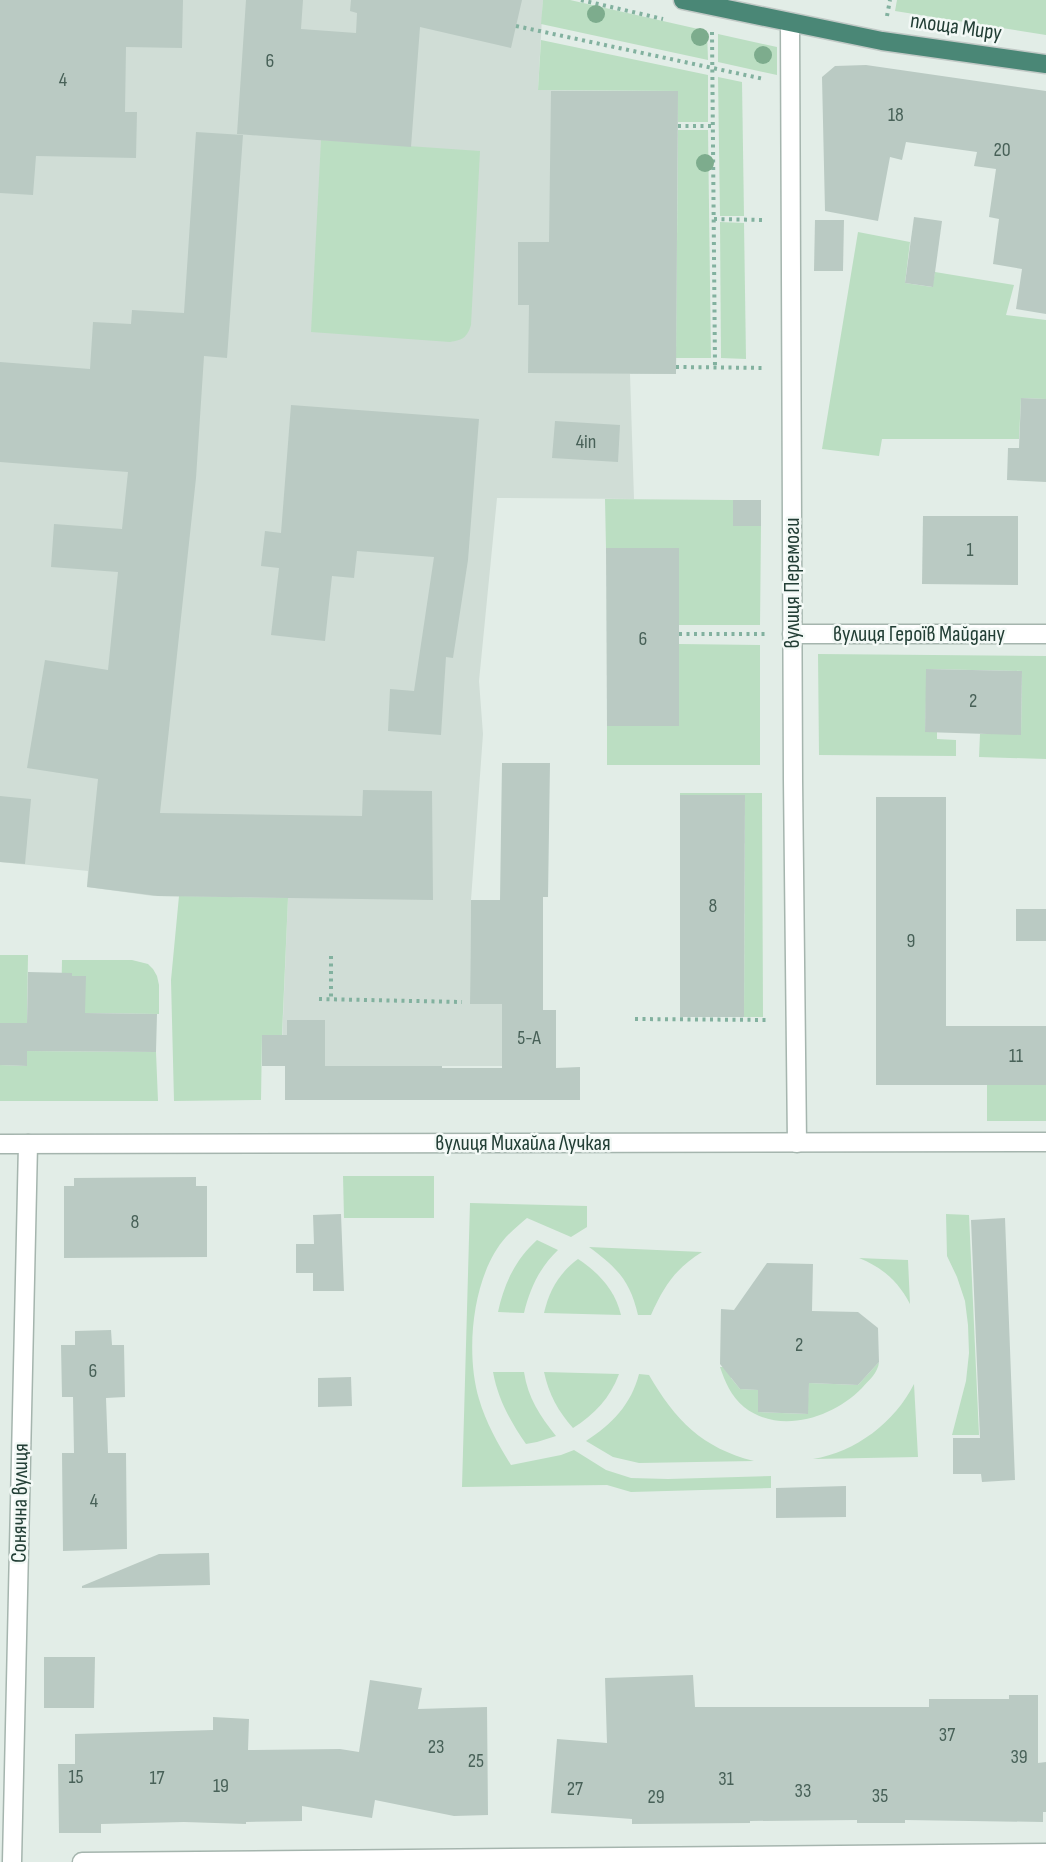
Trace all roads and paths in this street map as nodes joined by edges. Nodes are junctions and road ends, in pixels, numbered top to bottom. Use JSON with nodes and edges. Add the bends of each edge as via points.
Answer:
{"nodes":[{"id":1,"x":581,"y":0,"type":"edge"},
{"id":2,"x":610,"y":0,"type":"edge"},
{"id":3,"x":683,"y":0,"type":"edge"},
{"id":4,"x":609,"y":6,"type":"junction"},
{"id":5,"x":666,"y":20,"type":"dead end"},
{"id":6,"x":790,"y":23,"type":"junction"},
{"id":7,"x":712,"y":30,"type":"dead end"},
{"id":8,"x":1046,"y":63,"type":"edge"},
{"id":9,"x":678,"y":126,"type":"dead end"},
{"id":10,"x":713,"y":126,"type":"junction"},
{"id":11,"x":714,"y":219,"type":"junction"},
{"id":12,"x":791,"y":220,"type":"junction"},
{"id":13,"x":676,"y":367,"type":"dead end"},
{"id":14,"x":715,"y":367,"type":"junction"},
{"id":15,"x":791,"y":369,"type":"junction"},
{"id":16,"x":679,"y":634,"type":"dead end"},
{"id":17,"x":792,"y":634,"type":"junction"},
{"id":18,"x":1046,"y":634,"type":"edge"},
{"id":19,"x":331,"y":956,"type":"dead end"},
{"id":20,"x":319,"y":999,"type":"dead end"},
{"id":21,"x":331,"y":999,"type":"junction"},
{"id":22,"x":462,"y":1002,"type":"dead end"},
{"id":23,"x":635,"y":1019,"type":"dead end"},
{"id":24,"x":796,"y":1020,"type":"junction"},
{"id":25,"x":1046,"y":1142,"type":"edge"},
{"id":26,"x":797,"y":1143,"type":"junction"},
{"id":27,"x":0,"y":1144,"type":"edge"},
{"id":28,"x":28,"y":1144,"type":"junction"},
{"id":29,"x":1046,"y":1853,"type":"edge"},
{"id":30,"x":12,"y":1862,"type":"edge"},
{"id":31,"x":82,"y":1862,"type":"edge"},
{"id":32,"x":154,"y":1862,"type":"edge"}],
"edges":[{"from":1,"to":4,"type":"path"},
{"from":2,"to":4,"type":"path"},
{"from":3,"to":6,"type":"highway","name":"площа Миру"},
{"from":4,"to":5,"type":"path"},
{"from":6,"to":8,"type":"highway","name":"площа Миру","via":[[882,41]]},
{"from":6,"to":12,"type":"street","name":"вулиця Перемоги"},
{"from":7,"to":10,"type":"path"},
{"from":9,"to":10,"type":"path"},
{"from":10,"to":11,"type":"path"},
{"from":11,"to":12,"type":"path"},
{"from":11,"to":14,"type":"path"},
{"from":12,"to":15,"type":"street","name":"вулиця Перемоги"},
{"from":13,"to":14,"type":"path"},
{"from":14,"to":15,"type":"path"},
{"from":15,"to":17,"type":"street","name":"вулиця Перемоги"},
{"from":16,"to":17,"type":"path"},
{"from":17,"to":18,"type":"street","name":"вулиця Героїв Майдану"},
{"from":17,"to":24,"type":"street","name":"вулиця Перемоги"},
{"from":19,"to":21,"type":"path"},
{"from":20,"to":21,"type":"path"},
{"from":21,"to":22,"type":"path"},
{"from":23,"to":24,"type":"path"},
{"from":24,"to":26,"type":"street","name":"вулиця Перемоги"},
{"from":25,"to":26,"type":"street","name":"вулиця Михайла Лучкая"},
{"from":26,"to":28,"type":"street","name":"вулиця Михайла Лучкая"},
{"from":27,"to":28,"type":"street","name":"вулиця Михайла Лучкая"},
{"from":28,"to":30,"type":"street","name":"Сонячна вулиця"},
{"from":29,"to":32,"type":"street"},
{"from":31,"to":32,"type":"street"}]}
